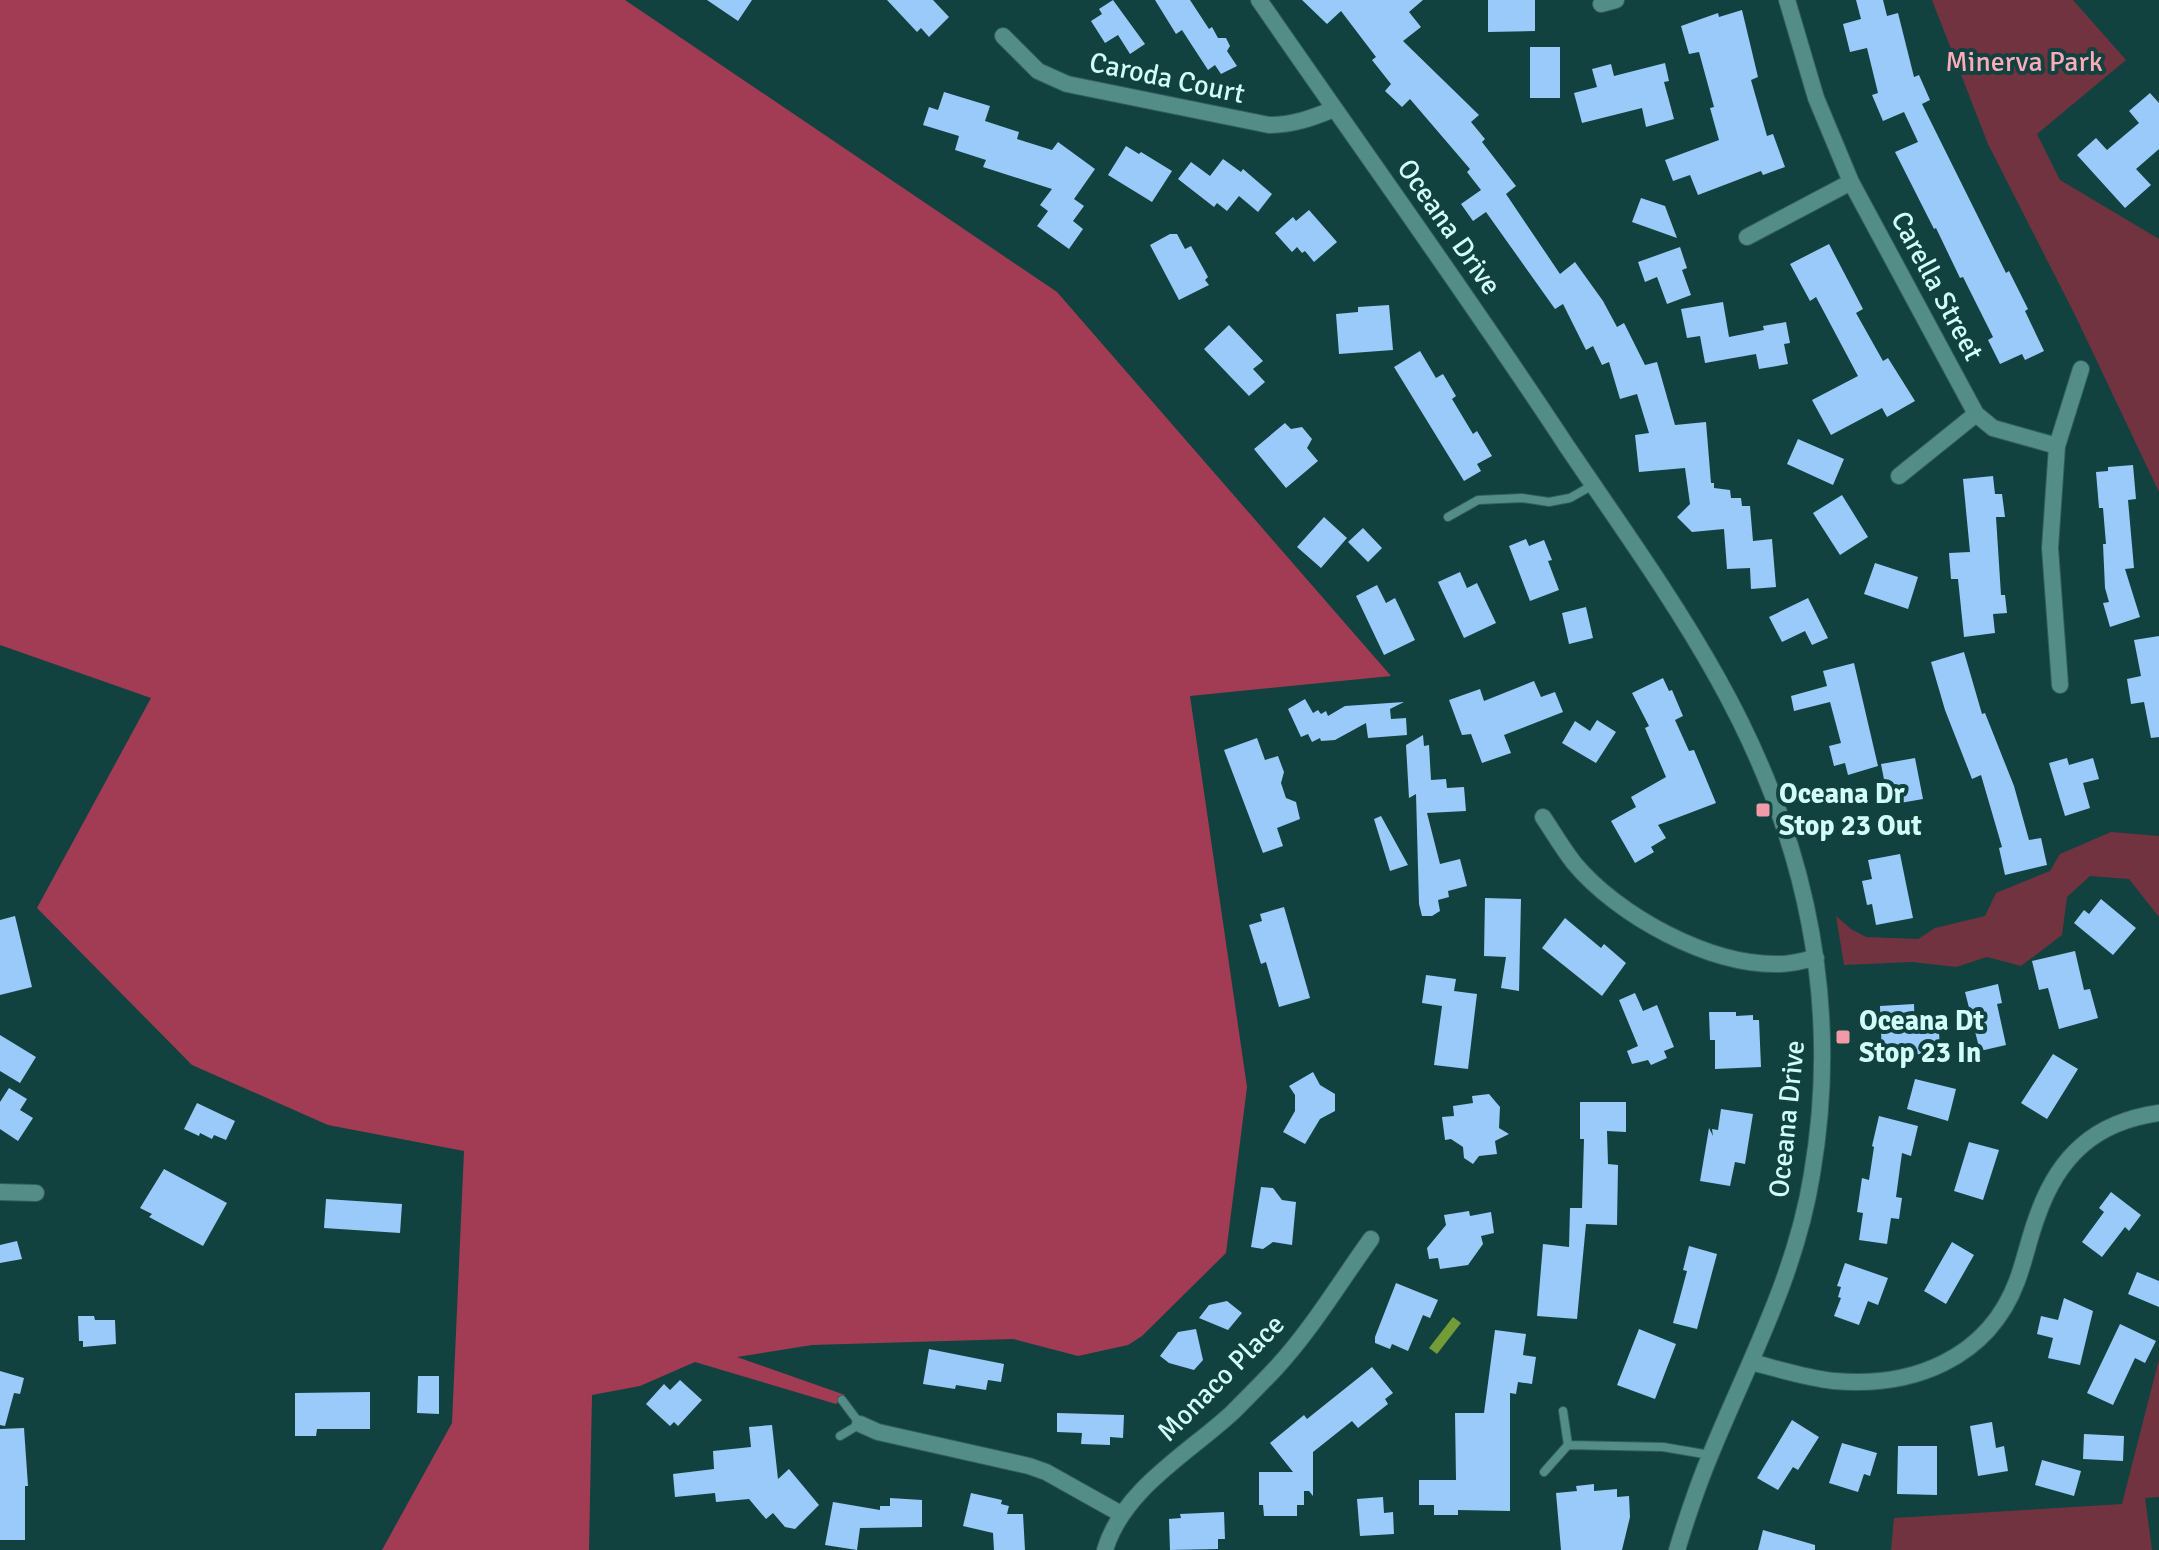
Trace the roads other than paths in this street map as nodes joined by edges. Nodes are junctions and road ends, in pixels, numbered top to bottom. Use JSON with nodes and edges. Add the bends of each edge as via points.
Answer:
{"nodes":[{"id":1,"x":1259,"y":0,"type":"edge"},
{"id":2,"x":1787,"y":0,"type":"edge"},
{"id":3,"x":1003,"y":36,"type":"dead end"},
{"id":4,"x":1334,"y":109,"type":"junction"},
{"id":5,"x":1851,"y":182,"type":"junction"},
{"id":6,"x":1747,"y":237,"type":"dead end"},
{"id":7,"x":2081,"y":369,"type":"dead end"},
{"id":8,"x":1976,"y":414,"type":"junction"},
{"id":9,"x":2057,"y":446,"type":"junction"},
{"id":10,"x":1899,"y":476,"type":"dead end"},
{"id":11,"x":1593,"y":485,"type":"junction"},
{"id":12,"x":1448,"y":517,"type":"dead end"},
{"id":13,"x":2060,"y":685,"type":"dead end"},
{"id":14,"x":1543,"y":817,"type":"dead end"},
{"id":15,"x":1816,"y":958,"type":"junction"},
{"id":16,"x":2159,"y":1113,"type":"edge"},
{"id":17,"x":0,"y":1192,"type":"edge"},
{"id":18,"x":36,"y":1193,"type":"dead end"},
{"id":19,"x":1371,"y":1239,"type":"dead end"},
{"id":20,"x":1751,"y":1362,"type":"junction"},
{"id":21,"x":842,"y":1400,"type":"dead end"},
{"id":22,"x":1563,"y":1411,"type":"dead end"},
{"id":23,"x":860,"y":1424,"type":"junction"},
{"id":24,"x":840,"y":1436,"type":"dead end"},
{"id":25,"x":1568,"y":1445,"type":"junction"},
{"id":26,"x":1710,"y":1455,"type":"junction"},
{"id":27,"x":1544,"y":1472,"type":"dead end"},
{"id":28,"x":1121,"y":1514,"type":"junction"},
{"id":29,"x":1105,"y":1550,"type":"edge"},
{"id":30,"x":1677,"y":1550,"type":"edge"}],
"edges":[{"from":1,"to":4,"type":"street","name":"Oceana Drive"},
{"from":2,"to":5,"type":"street","name":"Carella Street","via":[[1816,98]]},
{"from":3,"to":4,"type":"street","name":"Caroda Court","via":[[1038,71],[1067,84],[1269,125],[1287,125]]},
{"from":4,"to":11,"type":"street","name":"Oceana Drive"},
{"from":5,"to":6,"type":"street"},
{"from":5,"to":8,"type":"street","name":"Carella Street"},
{"from":7,"to":9,"type":"street"},
{"from":8,"to":9,"type":"street","via":[[1993,428]]},
{"from":8,"to":10,"type":"street"},
{"from":9,"to":13,"type":"street","via":[[2050,548]]},
{"from":11,"to":12,"type":"lane","via":[[1549,502],[1478,500]]},
{"from":11,"to":15,"type":"street","name":"Oceana Drive","via":[[1681,618],[1752,744],[1783,819]]},
{"from":14,"to":15,"type":"street","via":[[1575,864],[1666,935],[1755,963]]},
{"from":15,"to":20,"type":"street","name":"Oceana Drive","via":[[1824,1050],[1812,1178],[1781,1295]]},
{"from":16,"to":20,"type":"street","via":[[2119,1123],[2073,1151],[2048,1187],[2017,1283],[2003,1309],[1988,1330],[1943,1364],[1917,1375],[1857,1382]]},
{"from":17,"to":18,"type":"street"},
{"from":19,"to":28,"type":"street","name":"Monaco Place","via":[[1277,1366]]},
{"from":20,"to":26,"type":"street","name":"Oceana Drive"},
{"from":21,"to":23,"type":"lane"},
{"from":22,"to":25,"type":"lane"},
{"from":23,"to":24,"type":"lane"},
{"from":23,"to":28,"type":"street","via":[[1029,1466]]},
{"from":25,"to":26,"type":"lane","via":[[1663,1447]]},
{"from":25,"to":27,"type":"lane"},
{"from":26,"to":30,"type":"street","name":"Oceana Drive"},
{"from":28,"to":29,"type":"street","name":"Monaco Place"}]}
